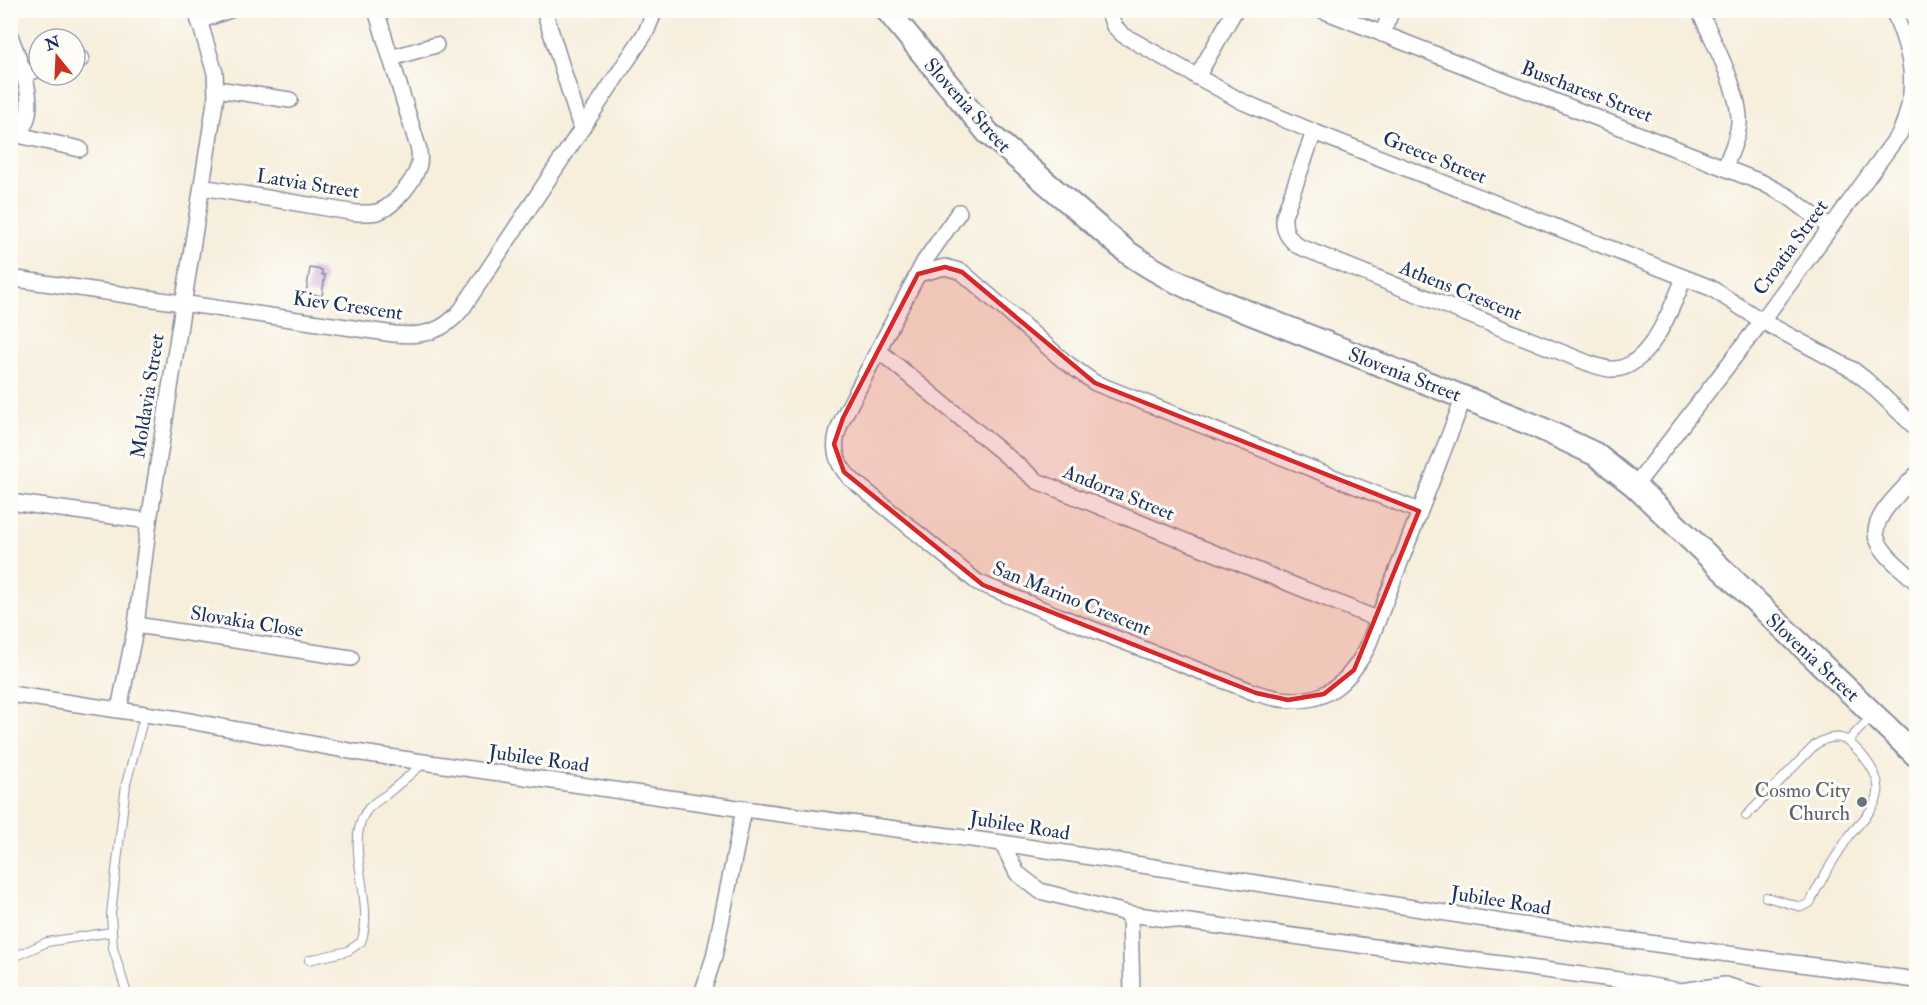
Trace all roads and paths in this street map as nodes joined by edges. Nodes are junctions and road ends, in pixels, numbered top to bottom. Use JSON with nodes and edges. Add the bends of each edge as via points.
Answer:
{"nodes":[{"id":1,"x":230,"y":10,"type":"edge"},
{"id":2,"x":376,"y":10,"type":"edge"},
{"id":3,"x":544,"y":10,"type":"edge"},
{"id":4,"x":655,"y":10,"type":"edge"},
{"id":5,"x":887,"y":10,"type":"edge"},
{"id":6,"x":1235,"y":10,"type":"edge"},
{"id":7,"x":1322,"y":10,"type":"edge"},
{"id":8,"x":1392,"y":10,"type":"edge"},
{"id":9,"x":1699,"y":10,"type":"edge"},
{"id":10,"x":1893,"y":10,"type":"edge"},
{"id":11,"x":1108,"y":11,"type":"edge"},
{"id":12,"x":198,"y":16,"type":"edge"},
{"id":13,"x":1382,"y":34,"type":"junction"},
{"id":14,"x":10,"y":35,"type":"edge"},
{"id":15,"x":436,"y":45,"type":"dead end"},
{"id":16,"x":391,"y":58,"type":"junction"},
{"id":17,"x":27,"y":74,"type":"edge"},
{"id":18,"x":23,"y":75,"type":"junction"},
{"id":19,"x":1197,"y":77,"type":"junction"},
{"id":20,"x":217,"y":88,"type":"junction"},
{"id":21,"x":290,"y":100,"type":"dead end"},
{"id":22,"x":1911,"y":122,"type":"edge"},
{"id":23,"x":581,"y":128,"type":"junction"},
{"id":24,"x":1314,"y":132,"type":"junction"},
{"id":25,"x":14,"y":137,"type":"edge"},
{"id":26,"x":80,"y":149,"type":"dead end"},
{"id":27,"x":1725,"y":167,"type":"junction"},
{"id":28,"x":201,"y":187,"type":"junction"},
{"id":29,"x":959,"y":213,"type":"dead end"},
{"id":30,"x":1829,"y":227,"type":"junction"},
{"id":31,"x":918,"y":274,"type":"junction"},
{"id":32,"x":10,"y":278,"type":"edge"},
{"id":33,"x":1684,"y":278,"type":"junction"},
{"id":34,"x":182,"y":302,"type":"junction"},
{"id":35,"x":1762,"y":321,"type":"junction"},
{"id":36,"x":878,"y":350,"type":"junction"},
{"id":37,"x":1464,"y":397,"type":"junction"},
{"id":38,"x":1917,"y":428,"type":"edge"},
{"id":39,"x":1917,"y":475,"type":"edge"},
{"id":40,"x":1635,"y":486,"type":"junction"},
{"id":41,"x":10,"y":502,"type":"edge"},
{"id":42,"x":1419,"y":511,"type":"junction"},
{"id":43,"x":149,"y":521,"type":"junction"},
{"id":44,"x":1917,"y":582,"type":"edge"},
{"id":45,"x":1377,"y":618,"type":"junction"},
{"id":46,"x":136,"y":625,"type":"junction"},
{"id":47,"x":351,"y":658,"type":"dead end"},
{"id":48,"x":10,"y":694,"type":"edge"},
{"id":49,"x":119,"y":709,"type":"junction"},
{"id":50,"x":145,"y":713,"type":"junction"},
{"id":51,"x":1874,"y":714,"type":"junction"},
{"id":52,"x":1848,"y":741,"type":"junction"},
{"id":53,"x":1917,"y":755,"type":"edge"},
{"id":54,"x":425,"y":762,"type":"junction"},
{"id":55,"x":744,"y":809,"type":"junction"},
{"id":56,"x":1746,"y":816,"type":"dead end"},
{"id":57,"x":1002,"y":843,"type":"junction"},
{"id":58,"x":1766,"y":897,"type":"dead end"},
{"id":59,"x":1130,"y":914,"type":"junction"},
{"id":60,"x":111,"y":932,"type":"junction"},
{"id":61,"x":10,"y":959,"type":"edge"},
{"id":62,"x":309,"y":960,"type":"dead end"},
{"id":63,"x":1917,"y":980,"type":"edge"},
{"id":64,"x":705,"y":991,"type":"edge"},
{"id":65,"x":127,"y":994,"type":"edge"},
{"id":66,"x":1132,"y":994,"type":"edge"},
{"id":67,"x":1756,"y":994,"type":"edge"}],
"edges":[{"from":1,"to":12,"type":"street","name":"Moldavia Street"},
{"from":2,"to":16,"type":"street","name":"Latvia Street"},
{"from":3,"to":23,"type":"street"},
{"from":4,"to":23,"type":"street","name":"Kiev Crescent","via":[[646,32]]},
{"from":5,"to":37,"type":"street","name":"Slovenia Street","via":[[995,140],[1148,267],[1206,296]]},
{"from":6,"to":19,"type":"street"},
{"from":7,"to":13,"type":"street","name":"Buscharest Street"},
{"from":8,"to":13,"type":"street"},
{"from":9,"to":27,"type":"street","via":[[1739,110],[1737,136]]},
{"from":10,"to":22,"type":"street","name":"Croatia Street","via":[[1909,50]]},
{"from":11,"to":19,"type":"street","name":"Greece Street","via":[[1123,35]]},
{"from":12,"to":20,"type":"street","name":"Moldavia Street"},
{"from":13,"to":27,"type":"street","name":"Buscharest Street"},
{"from":14,"to":18,"type":"street"},
{"from":15,"to":16,"type":"street"},
{"from":16,"to":28,"type":"street","name":"Latvia Street","via":[[419,159],[410,181],[386,208],[356,213]]},
{"from":17,"to":18,"type":"street"},
{"from":18,"to":25,"type":"street","via":[[29,107],[26,122]]},
{"from":19,"to":24,"type":"street","name":"Greece Street","via":[[1241,101]]},
{"from":20,"to":21,"type":"street"},
{"from":20,"to":28,"type":"street","name":"Moldavia Street"},
{"from":22,"to":30,"type":"street","name":"Croatia Street"},
{"from":23,"to":34,"type":"street","name":"Kiev Crescent","via":[[462,309],[435,331],[415,336],[394,334]]},
{"from":24,"to":33,"type":"street","name":"Greece Street"},
{"from":24,"to":33,"type":"street","name":"Athens Crescent","via":[[1284,216],[1283,226],[1289,239],[1313,253],[1577,359],[1618,370],[1637,359],[1660,330]]},
{"from":25,"to":26,"type":"street"},
{"from":27,"to":30,"type":"street","name":"Buscharest Street","via":[[1789,197]]},
{"from":28,"to":34,"type":"street","name":"Moldavia Street"},
{"from":29,"to":31,"type":"street","name":"San Marino Crescent"},
{"from":30,"to":35,"type":"street","name":"Croatia Street"},
{"from":31,"to":36,"type":"street","name":"San Marino Crescent"},
{"from":31,"to":42,"type":"street","via":[[945,267],[962,272],[1095,383]]},
{"from":32,"to":34,"type":"street","name":"Kiev Crescent"},
{"from":33,"to":35,"type":"street","name":"Greece Street","via":[[1710,288]]},
{"from":34,"to":43,"type":"street","name":"Moldavia Street"},
{"from":35,"to":38,"type":"street","name":"Greece Street","via":[[1853,370]]},
{"from":35,"to":40,"type":"street","name":"Croatia Street"},
{"from":36,"to":45,"type":"street","name":"Andorra Street","via":[[1037,481]]},
{"from":36,"to":45,"type":"street","name":"San Marino Crescent","via":[[837,431],[834,449],[840,465],[850,478],[977,582],[1278,699],[1312,698],[1340,685],[1361,659]]},
{"from":37,"to":40,"type":"street","name":"Slovenia Street","via":[[1582,447]]},
{"from":37,"to":42,"type":"street","name":"San Marino Crescent"},
{"from":39,"to":44,"type":"street","via":[[1882,514],[1876,530],[1879,544]]},
{"from":40,"to":51,"type":"street","name":"Slovenia Street"},
{"from":41,"to":43,"type":"street"},
{"from":42,"to":45,"type":"street","name":"San Marino Crescent"},
{"from":43,"to":46,"type":"street","name":"Moldavia Street"},
{"from":46,"to":47,"type":"street","name":"Slovakia Close"},
{"from":46,"to":49,"type":"street","name":"Moldavia Street"},
{"from":48,"to":49,"type":"street","name":"Jubilee Road"},
{"from":49,"to":50,"type":"street","name":"Jubilee Road"},
{"from":50,"to":54,"type":"street","name":"Jubilee Road"},
{"from":50,"to":60,"type":"lane","via":[[121,812]]},
{"from":51,"to":52,"type":"lane"},
{"from":51,"to":53,"type":"street","name":"Slovenia Street"},
{"from":52,"to":56,"type":"lane","via":[[1823,739]]},
{"from":52,"to":58,"type":"lane","via":[[1871,766],[1878,793],[1873,805],[1817,885],[1810,903],[1801,907]]},
{"from":54,"to":55,"type":"street","name":"Jubilee Road"},
{"from":54,"to":62,"type":"lane","via":[[374,803],[360,825],[365,908],[361,942],[348,951]]},
{"from":55,"to":57,"type":"street","name":"Jubilee Road"},
{"from":55,"to":64,"type":"street"},
{"from":57,"to":59,"type":"street","via":[[1017,873],[1040,891]]},
{"from":57,"to":63,"type":"street","name":"Jubilee Road","via":[[1530,926]]},
{"from":59,"to":66,"type":"street"},
{"from":59,"to":67,"type":"street","via":[[1680,991],[1725,985]]},
{"from":60,"to":61,"type":"lane","via":[[47,942]]},
{"from":60,"to":65,"type":"lane"}]}
